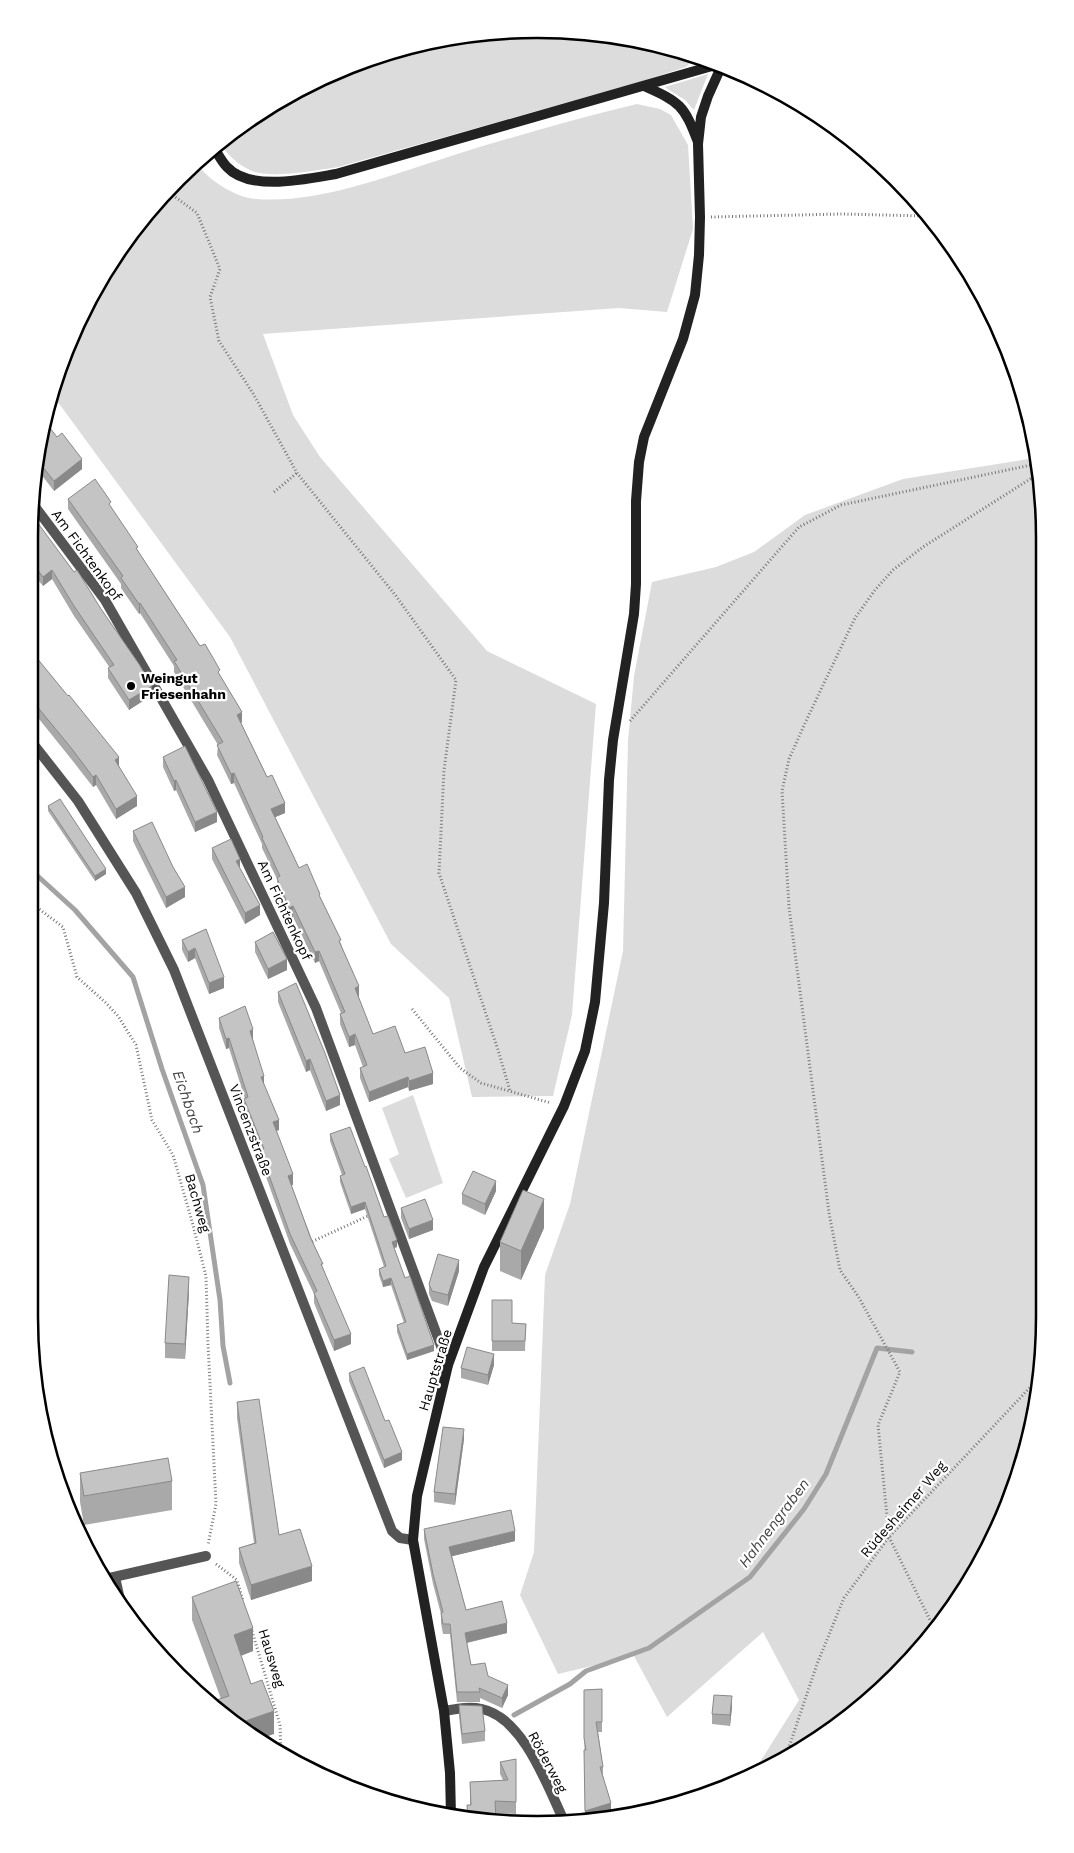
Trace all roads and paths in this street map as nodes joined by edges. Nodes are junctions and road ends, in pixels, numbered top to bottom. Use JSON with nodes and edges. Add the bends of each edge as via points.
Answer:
{"nodes":[{"id":1,"x":708,"y":68,"type":"edge"},
{"id":2,"x":718,"y":72,"type":"edge"},
{"id":3,"x":644,"y":86,"type":"junction"},
{"id":4,"x":698,"y":144,"type":"junction"},
{"id":5,"x":218,"y":153,"type":"edge"},
{"id":6,"x":173,"y":195,"type":"edge"},
{"id":7,"x":919,"y":216,"type":"edge"},
{"id":8,"x":700,"y":217,"type":"junction"},
{"id":9,"x":1031,"y":465,"type":"edge"},
{"id":10,"x":298,"y":473,"type":"junction"},
{"id":11,"x":1033,"y":477,"type":"edge"},
{"id":12,"x":274,"y":492,"type":"dead end"},
{"id":13,"x":39,"y":512,"type":"edge"},
{"id":14,"x":613,"y":740,"type":"junction"},
{"id":15,"x":38,"y":749,"type":"edge"},
{"id":16,"x":38,"y":908,"type":"edge"},
{"id":17,"x":412,"y":1009,"type":"dead end"},
{"id":18,"x":510,"y":1091,"type":"junction"},
{"id":19,"x":564,"y":1106,"type":"junction"},
{"id":20,"x":389,"y":1207,"type":"junction"},
{"id":21,"x":284,"y":1254,"type":"junction"},
{"id":22,"x":448,"y":1365,"type":"junction"},
{"id":23,"x":1031,"y":1386,"type":"edge"},
{"id":24,"x":889,"y":1537,"type":"junction"},
{"id":25,"x":413,"y":1540,"type":"junction"},
{"id":26,"x":206,"y":1556,"type":"junction"},
{"id":27,"x":111,"y":1578,"type":"edge"},
{"id":28,"x":245,"y":1607,"type":"edge"},
{"id":29,"x":931,"y":1622,"type":"edge"},
{"id":30,"x":250,"y":1625,"type":"edge"},
{"id":31,"x":444,"y":1711,"type":"junction"},
{"id":32,"x":281,"y":1745,"type":"edge"},
{"id":33,"x":789,"y":1748,"type":"edge"},
{"id":34,"x":451,"y":1808,"type":"edge"},
{"id":35,"x":560,"y":1815,"type":"edge"}],
"edges":[{"from":1,"to":3,"type":"street"},
{"from":2,"to":4,"type":"street","via":[[701,117]]},
{"from":3,"to":4,"type":"street","via":[[672,98],[688,116]]},
{"from":3,"to":5,"type":"street","via":[[336,174],[298,181],[254,180],[240,176],[228,168]]},
{"from":4,"to":8,"type":"street","name":"Hauptstraße"},
{"from":6,"to":10,"type":"path","via":[[197,213],[220,269],[210,298],[219,341]]},
{"from":7,"to":8,"type":"path"},
{"from":8,"to":14,"type":"street","name":"Hauptstraße","via":[[695,295],[683,339],[644,437],[639,462],[634,614]]},
{"from":9,"to":14,"type":"path","via":[[841,505],[799,526]]},
{"from":10,"to":12,"type":"path"},
{"from":10,"to":18,"type":"path","via":[[396,596],[456,680],[444,770],[439,873]]},
{"from":11,"to":24,"type":"path","via":[[923,546],[893,570],[875,590],[856,618],[789,759],[782,790],[789,907],[829,1213],[840,1270],[900,1372],[878,1425]]},
{"from":13,"to":20,"type":"street","name":"Am Fichtenkopf","via":[[105,600],[208,780],[316,1008]]},
{"from":14,"to":19,"type":"street","name":"Hauptstraße","via":[[604,903],[594,1002],[585,1051]]},
{"from":15,"to":21,"type":"street","name":"Vincenzstraße","via":[[78,801],[145,910],[174,970]]},
{"from":16,"to":26,"type":"path","name":"Bachweg","via":[[63,927],[77,977],[118,1016],[136,1045],[152,1120],[173,1155],[193,1225],[206,1276],[216,1504]]},
{"from":17,"to":18,"type":"path","via":[[460,1068],[481,1083]]},
{"from":18,"to":19,"type":"path"},
{"from":19,"to":22,"type":"street","name":"Hauptstraße","via":[[484,1268]]},
{"from":20,"to":21,"type":"path"},
{"from":20,"to":22,"type":"street","name":"Am Fichtenkopf"},
{"from":21,"to":25,"type":"street","name":"Vincenzstraße","via":[[392,1531],[400,1538]]},
{"from":22,"to":25,"type":"street","name":"Hauptstraße","via":[[417,1496]]},
{"from":23,"to":24,"type":"path","name":"Rüdesheimer Weg"},
{"from":24,"to":29,"type":"path"},
{"from":24,"to":33,"type":"path","name":"Rüdesheimer Weg","via":[[844,1598],[817,1664]]},
{"from":25,"to":31,"type":"street","name":"Hauptstraße"},
{"from":26,"to":27,"type":"street"},
{"from":26,"to":28,"type":"path","via":[[237,1580]]},
{"from":30,"to":32,"type":"path","name":"Hausweg","via":[[280,1725]]},
{"from":31,"to":34,"type":"street","name":"Hauptstraße"},
{"from":31,"to":35,"type":"street","name":"Röderweg","via":[[482,1709],[512,1726],[528,1747]]}]}
